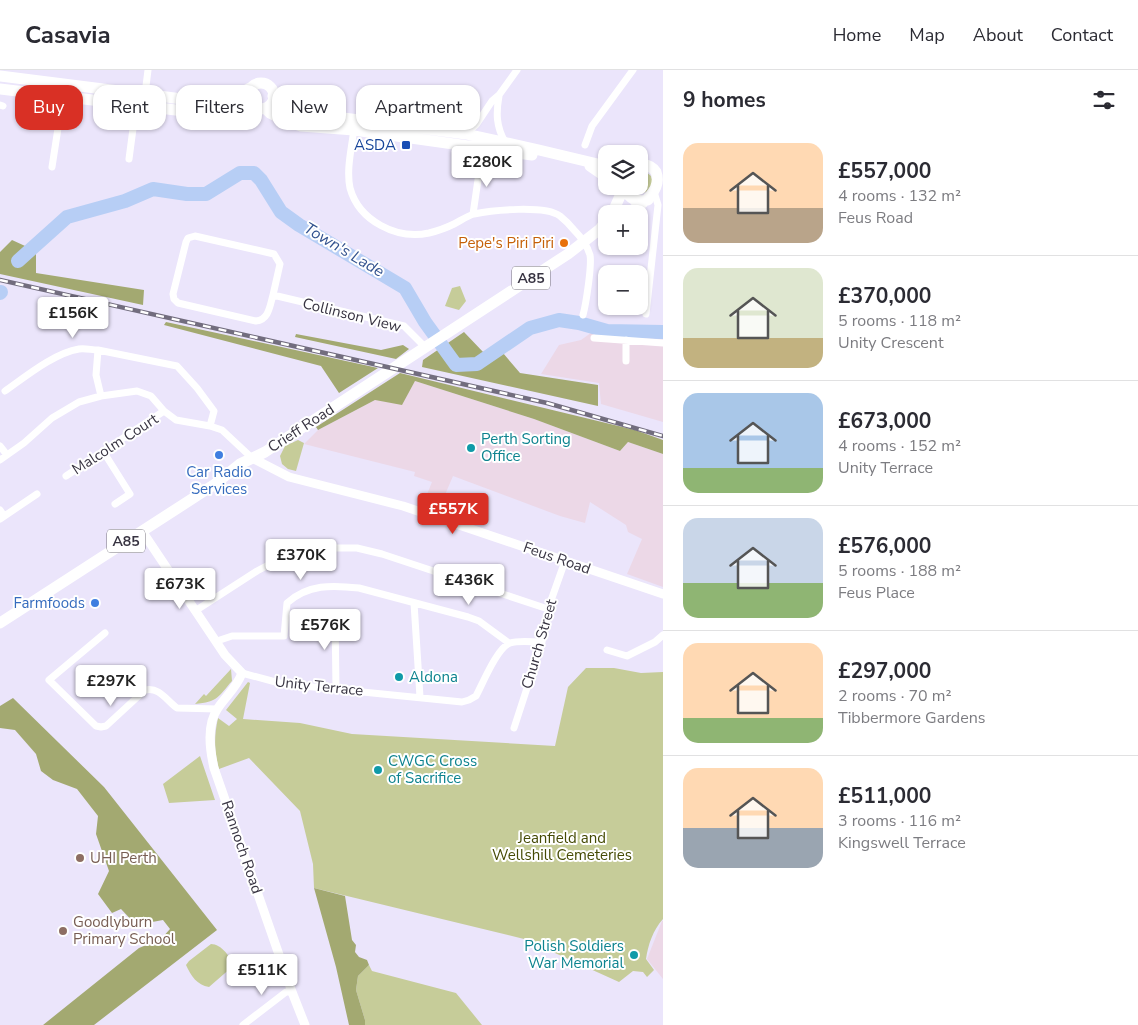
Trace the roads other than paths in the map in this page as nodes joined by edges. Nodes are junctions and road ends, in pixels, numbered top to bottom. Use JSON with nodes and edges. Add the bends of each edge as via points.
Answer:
{"nodes":[{"id":1,"x":148,"y":70,"type":"edge"},
{"id":2,"x":517,"y":70,"type":"edge"},
{"id":3,"x":633,"y":70,"type":"edge"},
{"id":4,"x":0,"y":76,"type":"edge"},
{"id":5,"x":146,"y":85,"type":"edge"},
{"id":6,"x":255,"y":85,"type":"edge"},
{"id":7,"x":93,"y":88,"type":"edge"},
{"id":8,"x":0,"y":89,"type":"edge"},
{"id":9,"x":15,"y":91,"type":"edge"},
{"id":10,"x":272,"y":92,"type":"edge"},
{"id":11,"x":499,"y":96,"type":"junction"},
{"id":12,"x":272,"y":100,"type":"edge"},
{"id":13,"x":262,"y":108,"type":"edge"},
{"id":14,"x":266,"y":108,"type":"junction"},
{"id":15,"x":346,"y":123,"type":"edge"},
{"id":16,"x":355,"y":125,"type":"junction"},
{"id":17,"x":58,"y":130,"type":"edge"},
{"id":18,"x":133,"y":130,"type":"edge"},
{"id":19,"x":466,"y":134,"type":"junction"},
{"id":20,"x":505,"y":142,"type":"junction"},
{"id":21,"x":585,"y":145,"type":"dead end"},
{"id":22,"x":561,"y":155,"type":"junction"},
{"id":23,"x":130,"y":158,"type":"dead end"},
{"id":24,"x":481,"y":159,"type":"dead end"},
{"id":25,"x":583,"y":161,"type":"junction"},
{"id":26,"x":598,"y":164,"type":"edge"},
{"id":27,"x":648,"y":166,"type":"edge"},
{"id":28,"x":52,"y":167,"type":"dead end"},
{"id":29,"x":651,"y":167,"type":"junction"},
{"id":30,"x":663,"y":167,"type":"edge"},
{"id":31,"x":598,"y":171,"type":"edge"},
{"id":32,"x":656,"y":194,"type":"edge"},
{"id":33,"x":628,"y":195,"type":"edge"},
{"id":34,"x":640,"y":205,"type":"edge"},
{"id":35,"x":473,"y":214,"type":"junction"},
{"id":36,"x":598,"y":230,"type":"edge"},
{"id":37,"x":585,"y":242,"type":"junction"},
{"id":38,"x":273,"y":295,"type":"junction"},
{"id":39,"x":648,"y":296,"type":"edge"},
{"id":40,"x":583,"y":315,"type":"dead end"},
{"id":41,"x":594,"y":338,"type":"dead end"},
{"id":42,"x":626,"y":340,"type":"junction"},
{"id":43,"x":663,"y":343,"type":"edge"},
{"id":44,"x":425,"y":346,"type":"junction"},
{"id":45,"x":98,"y":350,"type":"junction"},
{"id":46,"x":626,"y":361,"type":"dead end"},
{"id":47,"x":5,"y":391,"type":"dead end"},
{"id":48,"x":101,"y":396,"type":"junction"},
{"id":49,"x":164,"y":411,"type":"junction"},
{"id":50,"x":210,"y":426,"type":"junction"},
{"id":51,"x":0,"y":446,"type":"edge"},
{"id":52,"x":103,"y":451,"type":"junction"},
{"id":53,"x":7,"y":455,"type":"junction"},
{"id":54,"x":252,"y":458,"type":"junction"},
{"id":55,"x":0,"y":460,"type":"edge"},
{"id":56,"x":66,"y":476,"type":"dead end"},
{"id":57,"x":37,"y":494,"type":"dead end"},
{"id":58,"x":114,"y":504,"type":"dead end"},
{"id":59,"x":1,"y":515,"type":"edge"},
{"id":60,"x":142,"y":531,"type":"junction"},
{"id":61,"x":565,"y":561,"type":"junction"},
{"id":62,"x":663,"y":594,"type":"edge"},
{"id":63,"x":414,"y":602,"type":"junction"},
{"id":64,"x":548,"y":609,"type":"junction"},
{"id":65,"x":195,"y":611,"type":"junction"},
{"id":66,"x":336,"y":613,"type":"dead end"},
{"id":67,"x":0,"y":623,"type":"edge"},
{"id":68,"x":105,"y":633,"type":"dead end"},
{"id":69,"x":662,"y":637,"type":"edge"},
{"id":70,"x":217,"y":640,"type":"junction"},
{"id":71,"x":542,"y":642,"type":"junction"},
{"id":72,"x":509,"y":643,"type":"junction"},
{"id":73,"x":606,"y":650,"type":"dead end"},
{"id":74,"x":242,"y":673,"type":"junction"},
{"id":75,"x":336,"y":689,"type":"junction"},
{"id":76,"x":420,"y":697,"type":"junction"},
{"id":77,"x":217,"y":709,"type":"junction"},
{"id":78,"x":514,"y":728,"type":"dead end"},
{"id":79,"x":292,"y":992,"type":"junction"},
{"id":80,"x":243,"y":1025,"type":"edge"},
{"id":81,"x":305,"y":1025,"type":"edge"}],
"edges":[{"from":1,"to":5,"type":"street"},
{"from":2,"to":11,"type":"street"},
{"from":3,"to":21,"type":"street","via":[[592,126]]},
{"from":4,"to":7,"type":"main road"},
{"from":6,"to":10,"type":"main road","via":[[265,84]]},
{"from":8,"to":9,"type":"main road"},
{"from":11,"to":19,"type":"street"},
{"from":11,"to":20,"type":"street","via":[[496,117]]},
{"from":12,"to":14,"type":"main road"},
{"from":13,"to":14,"type":"main road"},
{"from":14,"to":16,"type":"main road","via":[[286,121],[302,126]]},
{"from":15,"to":16,"type":"main road"},
{"from":16,"to":19,"type":"main road"},
{"from":16,"to":22,"type":"main road","via":[[535,155]]},
{"from":16,"to":35,"type":"street","via":[[349,166],[350,189],[360,208],[377,224],[398,233],[418,234],[442,229]]},
{"from":17,"to":28,"type":"street"},
{"from":18,"to":23,"type":"street"},
{"from":19,"to":20,"type":"main road"},
{"from":20,"to":22,"type":"main road"},
{"from":22,"to":25,"type":"main road"},
{"from":24,"to":35,"type":"street"},
{"from":25,"to":26,"type":"main road"},
{"from":25,"to":31,"type":"main road"},
{"from":27,"to":29,"type":"main road"},
{"from":29,"to":30,"type":"main road"},
{"from":29,"to":32,"type":"main road","via":[[660,179]]},
{"from":32,"to":33,"type":"main road","via":[[641,201]]},
{"from":32,"to":34,"type":"main road"},
{"from":32,"to":39,"type":"street","via":[[658,205]]},
{"from":35,"to":37,"type":"street","via":[[523,209],[553,213]]},
{"from":36,"to":37,"type":"main road","name":"Crieff Road","number":"A85"},
{"from":37,"to":40,"type":"street","via":[[590,256]]},
{"from":37,"to":44,"type":"main road","name":"Crieff Road","number":"A85"},
{"from":38,"to":38,"type":"street","via":[[267,315],[256,321],[178,303],[174,294],[186,242],[195,236],[274,254],[280,264]]},
{"from":38,"to":44,"type":"street","name":"Collinson View","via":[[404,326]]},
{"from":41,"to":42,"type":"street"},
{"from":42,"to":43,"type":"street"},
{"from":42,"to":46,"type":"street"},
{"from":44,"to":54,"type":"main road","name":"Crieff Road","number":"A85"},
{"from":45,"to":47,"type":"street","via":[[80,349],[64,354]]},
{"from":45,"to":48,"type":"street","via":[[96,375]]},
{"from":45,"to":50,"type":"street","via":[[176,366],[214,411]]},
{"from":48,"to":49,"type":"street","via":[[137,391],[151,396]]},
{"from":48,"to":53,"type":"street","via":[[78,402],[52,418]]},
{"from":49,"to":50,"type":"street","via":[[176,420]]},
{"from":49,"to":52,"type":"street","name":"Malcolm Court"},
{"from":50,"to":54,"type":"street","via":[[222,430]]},
{"from":51,"to":53,"type":"street"},
{"from":52,"to":56,"type":"street","name":"Malcolm Court"},
{"from":52,"to":58,"type":"street","via":[[130,494]]},
{"from":53,"to":55,"type":"street"},
{"from":54,"to":60,"type":"main road","name":"Crieff Road","number":"A85"},
{"from":54,"to":61,"type":"street","name":"Feus Road","via":[[289,476],[403,506]]},
{"from":57,"to":59,"type":"street"},
{"from":60,"to":65,"type":"street"},
{"from":60,"to":67,"type":"main road","name":"Crieff Road","number":"A85"},
{"from":61,"to":62,"type":"street","name":"Feus Road"},
{"from":61,"to":64,"type":"street","name":"Church Street"},
{"from":63,"to":70,"type":"street","via":[[359,588],[310,589],[287,603],[284,636],[241,635]]},
{"from":63,"to":72,"type":"street","via":[[479,620]]},
{"from":63,"to":76,"type":"street"},
{"from":64,"to":65,"type":"street","via":[[382,554],[357,548],[334,548],[282,557]]},
{"from":64,"to":71,"type":"street","name":"Church Street"},
{"from":65,"to":70,"type":"street"},
{"from":66,"to":75,"type":"street"},
{"from":68,"to":77,"type":"street","via":[[49,680],[96,726],[106,726],[145,690],[152,688],[177,708]]},
{"from":69,"to":73,"type":"street","via":[[627,656]]},
{"from":70,"to":74,"type":"street","via":[[225,655]]},
{"from":71,"to":72,"type":"street"},
{"from":71,"to":78,"type":"street","name":"Church Street"},
{"from":72,"to":76,"type":"street","name":"Unity Terrace","via":[[501,648],[476,696],[462,702]]},
{"from":74,"to":75,"type":"street","name":"Unity Terrace","via":[[283,684]]},
{"from":74,"to":77,"type":"street","name":"Rannoch Road","via":[[239,682]]},
{"from":75,"to":76,"type":"street","name":"Unity Terrace"},
{"from":77,"to":79,"type":"street","name":"Rannoch Road","via":[[211,726],[210,749],[214,768]]},
{"from":79,"to":80,"type":"street","via":[[286,992]]},
{"from":79,"to":81,"type":"street","name":"Rannoch Road"}]}
